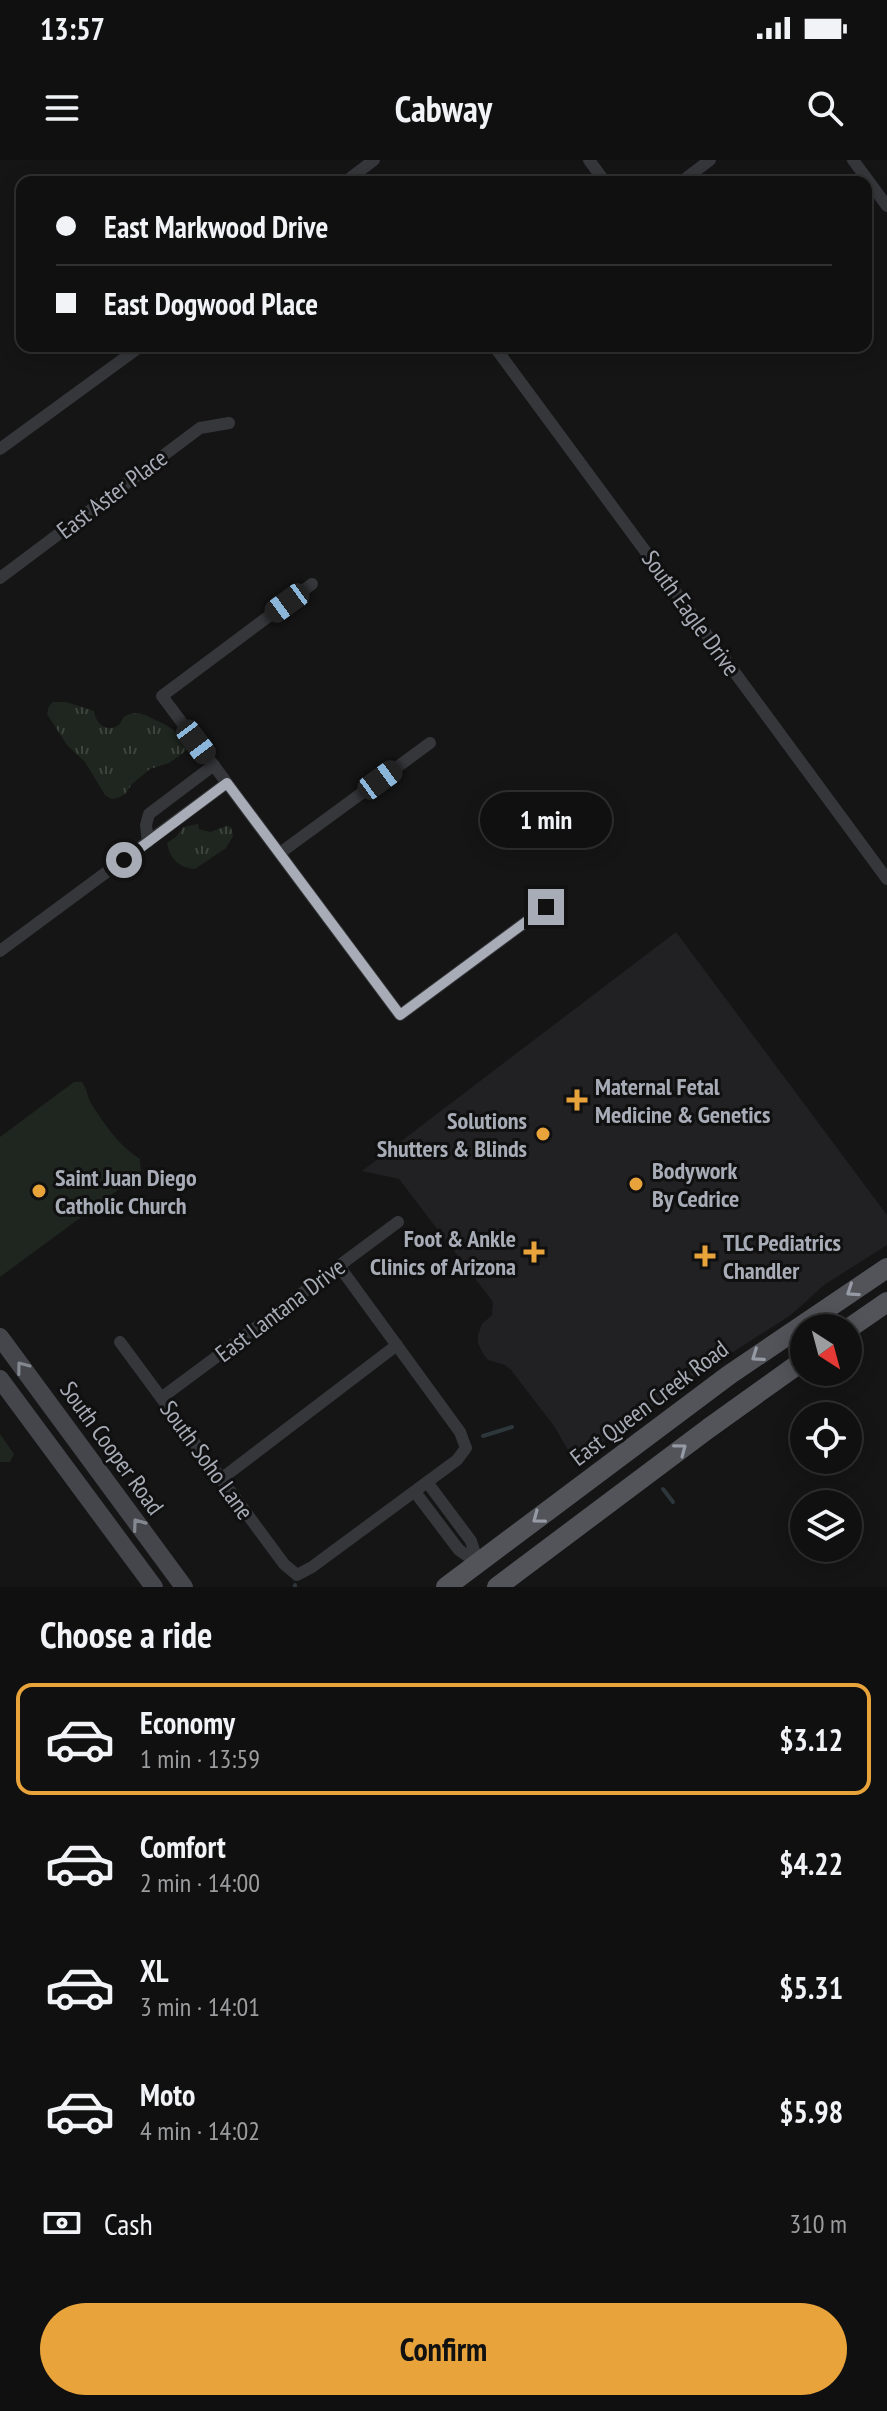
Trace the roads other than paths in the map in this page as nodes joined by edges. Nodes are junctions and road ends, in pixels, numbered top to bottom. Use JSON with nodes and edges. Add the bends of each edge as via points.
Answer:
{"nodes":[{"id":1,"x":374,"y":160,"type":"edge"},
{"id":2,"x":710,"y":160,"type":"edge"},
{"id":3,"x":353,"y":176,"type":"edge"},
{"id":4,"x":689,"y":176,"type":"edge"},
{"id":5,"x":872,"y":186,"type":"edge"},
{"id":6,"x":887,"y":206,"type":"edge"},
{"id":7,"x":133,"y":352,"type":"edge"},
{"id":8,"x":498,"y":352,"type":"edge"},
{"id":9,"x":229,"y":423,"type":"dead end"},
{"id":10,"x":0,"y":449,"type":"edge"},
{"id":11,"x":0,"y":578,"type":"edge"},
{"id":12,"x":312,"y":584,"type":"dead end"},
{"id":13,"x":430,"y":743,"type":"dead end"},
{"id":14,"x":214,"y":765,"type":"junction"},
{"id":15,"x":227,"y":783,"type":"junction"},
{"id":16,"x":148,"y":842,"type":"junction"},
{"id":17,"x":280,"y":853,"type":"junction"},
{"id":18,"x":887,"y":879,"type":"edge"},
{"id":19,"x":546,"y":907,"type":"dead end"},
{"id":20,"x":0,"y":951,"type":"edge"},
{"id":21,"x":398,"y":1222,"type":"dead end"},
{"id":22,"x":339,"y":1266,"type":"junction"},
{"id":23,"x":887,"y":1268,"type":"edge"},
{"id":24,"x":887,"y":1302,"type":"edge"},
{"id":25,"x":862,"y":1319,"type":"edge"},
{"id":26,"x":0,"y":1337,"type":"edge"},
{"id":27,"x":120,"y":1342,"type":"dead end"},
{"id":28,"x":397,"y":1345,"type":"junction"},
{"id":29,"x":790,"y":1370,"type":"edge"},
{"id":30,"x":0,"y":1379,"type":"edge"},
{"id":31,"x":45,"y":1397,"type":"junction"},
{"id":32,"x":161,"y":1398,"type":"junction"},
{"id":33,"x":25,"y":1412,"type":"junction"},
{"id":34,"x":601,"y":1471,"type":"junction"},
{"id":35,"x":221,"y":1479,"type":"junction"},
{"id":36,"x":427,"y":1482,"type":"junction"},
{"id":37,"x":415,"y":1492,"type":"junction"},
{"id":38,"x":619,"y":1496,"type":"junction"},
{"id":39,"x":450,"y":1512,"type":"junction"},
{"id":40,"x":437,"y":1522,"type":"junction"},
{"id":41,"x":478,"y":1563,"type":"junction"},
{"id":42,"x":154,"y":1587,"type":"edge"},
{"id":43,"x":184,"y":1587,"type":"edge"},
{"id":44,"x":446,"y":1587,"type":"edge"},
{"id":45,"x":497,"y":1587,"type":"edge"}],
"edges":[{"from":1,"to":3,"type":"street"},
{"from":2,"to":4,"type":"street"},
{"from":5,"to":6,"type":"street"},
{"from":7,"to":10,"type":"street"},
{"from":8,"to":18,"type":"street","name":"South Eagle Drive"},
{"from":9,"to":11,"type":"street","name":"East Aster Place","via":[[200,428]]},
{"from":12,"to":14,"type":"street","via":[[162,696]]},
{"from":13,"to":17,"type":"street"},
{"from":14,"to":15,"type":"street"},
{"from":14,"to":16,"type":"street","via":[[149,814]]},
{"from":15,"to":16,"type":"street"},
{"from":15,"to":17,"type":"street"},
{"from":16,"to":20,"type":"street"},
{"from":17,"to":19,"type":"street","via":[[400,1015]]},
{"from":21,"to":22,"type":"street","name":"East Lantana Drive"},
{"from":22,"to":28,"type":"street"},
{"from":22,"to":32,"type":"street","name":"East Lantana Drive"},
{"from":23,"to":34,"type":"main road","name":"East Queen Creek Road","one_way":true,"via":[[729,1375]]},
{"from":24,"to":25,"type":"main road"},
{"from":31,"to":26,"type":"main road","name":"South Cooper Road","one_way":true},
{"from":27,"to":32,"type":"street","name":"South Soho Lane"},
{"from":28,"to":35,"type":"street"},
{"from":28,"to":36,"type":"street","via":[[466,1448]]},
{"from":38,"to":29,"type":"main road","one_way":true},
{"from":30,"to":33,"type":"main road","name":"South Cooper Road"},
{"from":31,"to":33,"type":"main road"},
{"from":43,"to":31,"type":"main road","name":"South Cooper Road","one_way":true},
{"from":32,"to":35,"type":"street","name":"South Soho Lane"},
{"from":33,"to":42,"type":"main road","name":"South Cooper Road"},
{"from":34,"to":38,"type":"main road"},
{"from":34,"to":41,"type":"main road","name":"East Queen Creek Road","one_way":true},
{"from":35,"to":37,"type":"street","name":"South Soho Lane","via":[[297,1575]]},
{"from":36,"to":37,"type":"street"},
{"from":36,"to":39,"type":"street"},
{"from":37,"to":40,"type":"street"},
{"from":38,"to":45,"type":"main road"},
{"from":39,"to":40,"type":"street"},
{"from":39,"to":41,"type":"street","via":[[471,1541]]},
{"from":40,"to":41,"type":"street","via":[[459,1550]]},
{"from":41,"to":44,"type":"main road","name":"East Queen Creek Road"}]}
